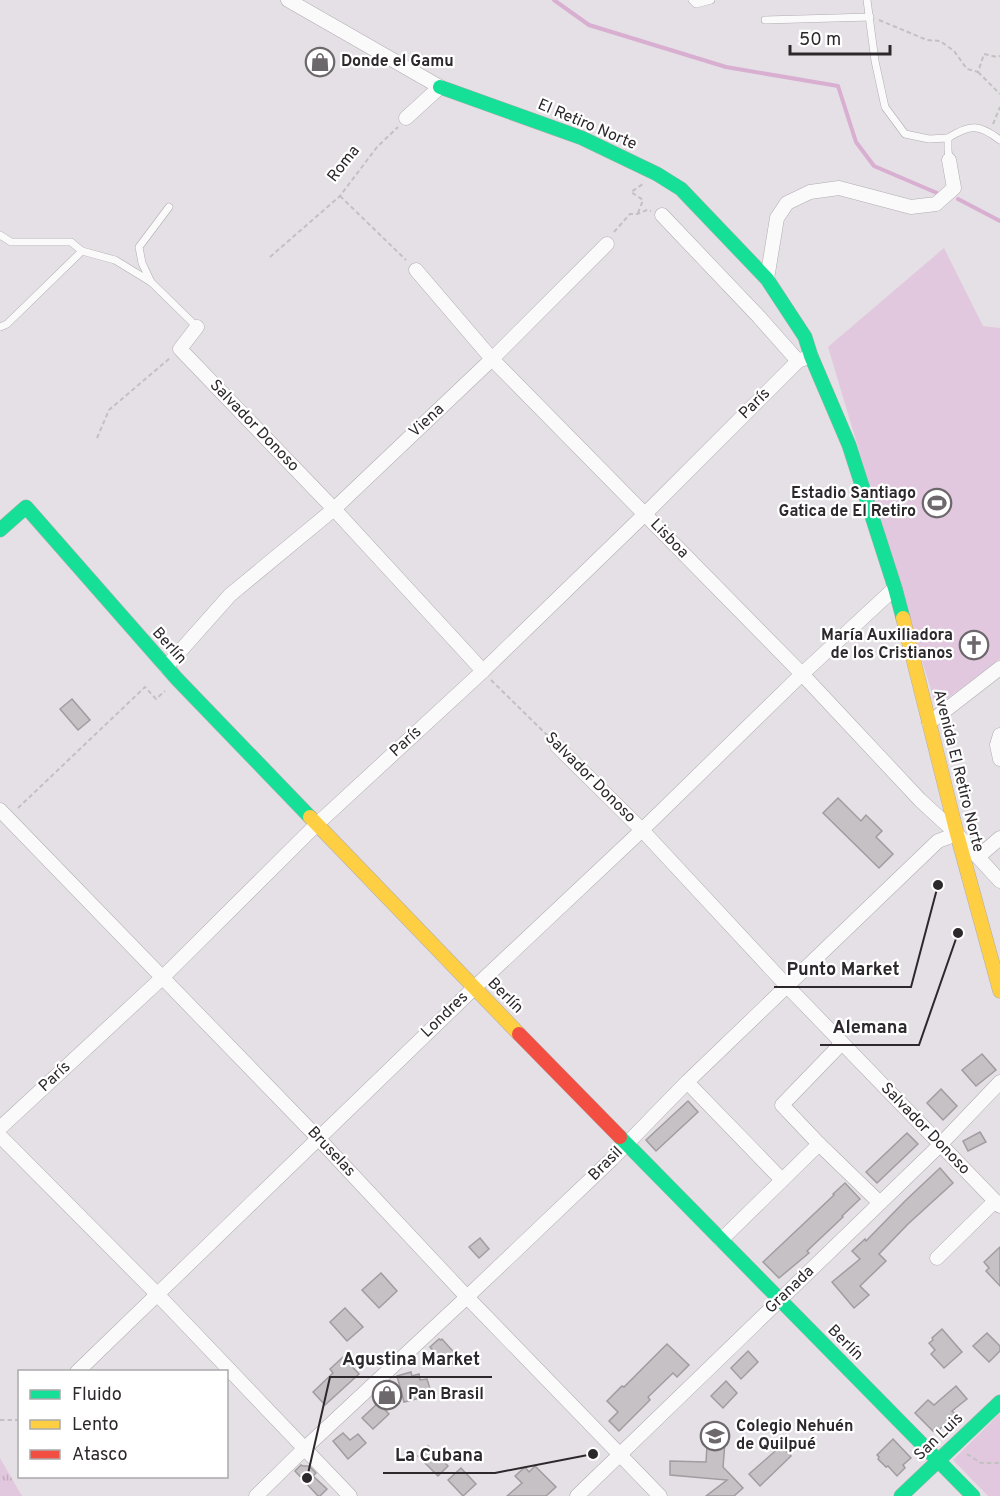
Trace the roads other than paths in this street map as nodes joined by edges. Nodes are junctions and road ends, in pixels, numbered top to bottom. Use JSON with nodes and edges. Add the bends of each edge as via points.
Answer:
{"nodes":[{"id":1,"x":288,"y":0,"type":"edge"},
{"id":2,"x":692,"y":0,"type":"edge"},
{"id":3,"x":711,"y":0,"type":"edge"},
{"id":4,"x":867,"y":0,"type":"edge"},
{"id":5,"x":870,"y":17,"type":"junction"},
{"id":6,"x":765,"y":20,"type":"dead end"},
{"id":7,"x":440,"y":87,"type":"junction"},
{"id":8,"x":406,"y":118,"type":"road end"},
{"id":9,"x":948,"y":138,"type":"junction"},
{"id":10,"x":1000,"y":140,"type":"edge"},
{"id":11,"x":949,"y":160,"type":"joint"},
{"id":12,"x":169,"y":207,"type":"dead end"},
{"id":13,"x":662,"y":215,"type":"dead end"},
{"id":14,"x":0,"y":235,"type":"edge"},
{"id":15,"x":607,"y":244,"type":"road end"},
{"id":16,"x":82,"y":250,"type":"junction"},
{"id":17,"x":416,"y":270,"type":"road end"},
{"id":18,"x":767,"y":279,"type":"junction"},
{"id":19,"x":151,"y":282,"type":"junction"},
{"id":20,"x":0,"y":327,"type":"edge"},
{"id":21,"x":197,"y":327,"type":"joint"},
{"id":22,"x":805,"y":358,"type":"junction"},
{"id":23,"x":492,"y":359,"type":"junction"},
{"id":24,"x":334,"y":509,"type":"junction"},
{"id":25,"x":645,"y":514,"type":"junction"},
{"id":26,"x":0,"y":530,"type":"edge"},
{"id":27,"x":895,"y":588,"type":"junction"},
{"id":28,"x":166,"y":667,"type":"junction"},
{"id":29,"x":1000,"y":668,"type":"edge"},
{"id":30,"x":483,"y":671,"type":"junction"},
{"id":31,"x":802,"y":674,"type":"junction"},
{"id":32,"x":929,"y":723,"type":"junction"},
{"id":33,"x":1000,"y":735,"type":"edge"},
{"id":34,"x":557,"y":746,"type":"road end"},
{"id":35,"x":1000,"y":759,"type":"edge"},
{"id":36,"x":2,"y":818,"type":"edge"},
{"id":37,"x":316,"y":825,"type":"junction"},
{"id":38,"x":642,"y":830,"type":"junction"},
{"id":39,"x":957,"y":834,"type":"junction"},
{"id":40,"x":1000,"y":838,"type":"edge"},
{"id":41,"x":978,"y":857,"type":"junction"},
{"id":42,"x":1000,"y":881,"type":"edge"},
{"id":43,"x":162,"y":978,"type":"junction"},
{"id":44,"x":787,"y":986,"type":"junction"},
{"id":45,"x":474,"y":987,"type":"junction"},
{"id":46,"x":1000,"y":991,"type":"edge"},
{"id":47,"x":842,"y":1043,"type":"junction"},
{"id":48,"x":687,"y":1082,"type":"junction"},
{"id":49,"x":1000,"y":1082,"type":"edge"},
{"id":50,"x":0,"y":1128,"type":"edge"},
{"id":51,"x":0,"y":1136,"type":"edge"},
{"id":52,"x":318,"y":1138,"type":"junction"},
{"id":53,"x":627,"y":1143,"type":"junction"},
{"id":54,"x":819,"y":1144,"type":"junction"},
{"id":55,"x":940,"y":1145,"type":"junction"},
{"id":56,"x":782,"y":1180,"type":"junction"},
{"id":57,"x":880,"y":1203,"type":"junction"},
{"id":58,"x":998,"y":1204,"type":"edge"},
{"id":59,"x":721,"y":1240,"type":"junction"},
{"id":60,"x":937,"y":1258,"type":"dead end"},
{"id":61,"x":157,"y":1294,"type":"junction"},
{"id":62,"x":467,"y":1297,"type":"junction"},
{"id":63,"x":780,"y":1300,"type":"junction"},
{"id":64,"x":78,"y":1370,"type":"edge"},
{"id":65,"x":1000,"y":1402,"type":"edge"},
{"id":66,"x":304,"y":1449,"type":"junction"},
{"id":67,"x":620,"y":1455,"type":"junction"},
{"id":68,"x":938,"y":1460,"type":"junction"},
{"id":69,"x":256,"y":1496,"type":"edge"},
{"id":70,"x":350,"y":1496,"type":"edge"},
{"id":71,"x":577,"y":1496,"type":"edge"},
{"id":72,"x":660,"y":1496,"type":"edge"},
{"id":73,"x":901,"y":1496,"type":"edge"},
{"id":74,"x":973,"y":1496,"type":"edge"}],
"edges":[{"from":1,"to":7,"type":"street","name":"El Retiro Norte"},
{"from":2,"to":3,"type":"lane","via":[[696,4]]},
{"from":4,"to":5,"type":"lane"},
{"from":5,"to":6,"type":"lane"},
{"from":5,"to":9,"type":"lane","via":[[885,107],[905,134]]},
{"from":7,"to":8,"type":"street"},
{"from":7,"to":18,"type":"street","name":"El Retiro Norte","via":[[582,138],[657,174],[681,189]]},
{"from":9,"to":10,"type":"lane","via":[[976,126]]},
{"from":9,"to":11,"type":"lane"},
{"from":11,"to":18,"type":"street","via":[[954,188],[936,204],[911,207],[839,188],[810,192],[787,203],[777,218]]},
{"from":12,"to":19,"type":"lane","via":[[139,247]]},
{"from":13,"to":22,"type":"street"},
{"from":14,"to":16,"type":"lane","via":[[11,242],[71,242]]},
{"from":15,"to":23,"type":"street","name":"Viena"},
{"from":16,"to":19,"type":"lane","via":[[115,260]]},
{"from":16,"to":20,"type":"lane"},
{"from":17,"to":23,"type":"street","name":"Lisboa"},
{"from":18,"to":22,"type":"street","name":"El Retiro Norte","via":[[805,337]]},
{"from":19,"to":21,"type":"lane"},
{"from":21,"to":24,"type":"street","name":"Salvador Donoso","via":[[180,349]]},
{"from":22,"to":25,"type":"street","name":"París"},
{"from":22,"to":27,"type":"street","name":"Avenida El Retiro Norte","via":[[849,445]]},
{"from":23,"to":24,"type":"street","name":"Viena"},
{"from":23,"to":25,"type":"street","name":"Lisboa"},
{"from":24,"to":28,"type":"street","name":"Viena","via":[[230,595]]},
{"from":24,"to":30,"type":"street","name":"Salvador Donoso"},
{"from":25,"to":30,"type":"street","name":"París"},
{"from":25,"to":31,"type":"street","name":"Lisboa"},
{"from":26,"to":28,"type":"street","name":"Berlín","via":[[26,507]]},
{"from":27,"to":31,"type":"street","name":"Londres"},
{"from":27,"to":32,"type":"street","name":"Avenida El Retiro Norte"},
{"from":28,"to":37,"type":"street","name":"Berlín"},
{"from":29,"to":32,"type":"street"},
{"from":30,"to":37,"type":"street","name":"París"},
{"from":31,"to":38,"type":"street","name":"Londres"},
{"from":31,"to":39,"type":"street","name":"Lisboa"},
{"from":32,"to":39,"type":"street","name":"Avenida El Retiro Norte"},
{"from":33,"to":35,"type":"street"},
{"from":34,"to":38,"type":"street","name":"Salvador Donoso"},
{"from":36,"to":43,"type":"street","name":"Bruselas"},
{"from":37,"to":43,"type":"street","name":"París"},
{"from":37,"to":45,"type":"street","name":"Berlín"},
{"from":38,"to":44,"type":"street","name":"Salvador Donoso"},
{"from":38,"to":45,"type":"street","name":"Londres"},
{"from":39,"to":41,"type":"street","name":"Lisboa"},
{"from":39,"to":44,"type":"street","name":"Brasil","via":[[938,841]]},
{"from":39,"to":46,"type":"street","name":"Avenida El Retiro Norte"},
{"from":40,"to":41,"type":"street"},
{"from":41,"to":42,"type":"street","name":"Lisboa"},
{"from":43,"to":50,"type":"street","name":"París"},
{"from":43,"to":52,"type":"street","name":"Bruselas"},
{"from":44,"to":47,"type":"street","name":"Salvador Donoso"},
{"from":44,"to":48,"type":"street","name":"Brasil"},
{"from":45,"to":52,"type":"street","name":"Londres"},
{"from":45,"to":53,"type":"street","name":"Berlín"},
{"from":47,"to":54,"type":"street","via":[[782,1105]]},
{"from":47,"to":55,"type":"street","name":"Salvador Donoso"},
{"from":48,"to":53,"type":"street","name":"Brasil"},
{"from":48,"to":56,"type":"street"},
{"from":49,"to":55,"type":"street","name":"Granada"},
{"from":51,"to":61,"type":"street"},
{"from":52,"to":61,"type":"street","name":"Londres"},
{"from":52,"to":62,"type":"street","name":"Bruselas"},
{"from":53,"to":59,"type":"street","name":"Berlín"},
{"from":53,"to":62,"type":"street","name":"Brasil"},
{"from":54,"to":56,"type":"street"},
{"from":54,"to":57,"type":"street"},
{"from":55,"to":57,"type":"street","name":"Granada"},
{"from":55,"to":58,"type":"street","name":"Salvador Donoso"},
{"from":56,"to":59,"type":"street"},
{"from":57,"to":63,"type":"street","name":"Granada"},
{"from":58,"to":60,"type":"street"},
{"from":59,"to":63,"type":"street","name":"Berlín"},
{"from":61,"to":64,"type":"street","name":"Londres"},
{"from":61,"to":66,"type":"street"},
{"from":62,"to":66,"type":"street","name":"Brasil"},
{"from":62,"to":67,"type":"street","name":"Bruselas"},
{"from":63,"to":67,"type":"street","name":"Granada"},
{"from":63,"to":68,"type":"street","name":"Berlín"},
{"from":65,"to":68,"type":"street","name":"San Luis"},
{"from":66,"to":69,"type":"street","name":"Brasil"},
{"from":66,"to":70,"type":"street"},
{"from":67,"to":71,"type":"street","name":"Granada"},
{"from":67,"to":72,"type":"street","name":"Bruselas"},
{"from":68,"to":73,"type":"street","name":"San Luis"},
{"from":68,"to":74,"type":"street","name":"Berlín"}]}
